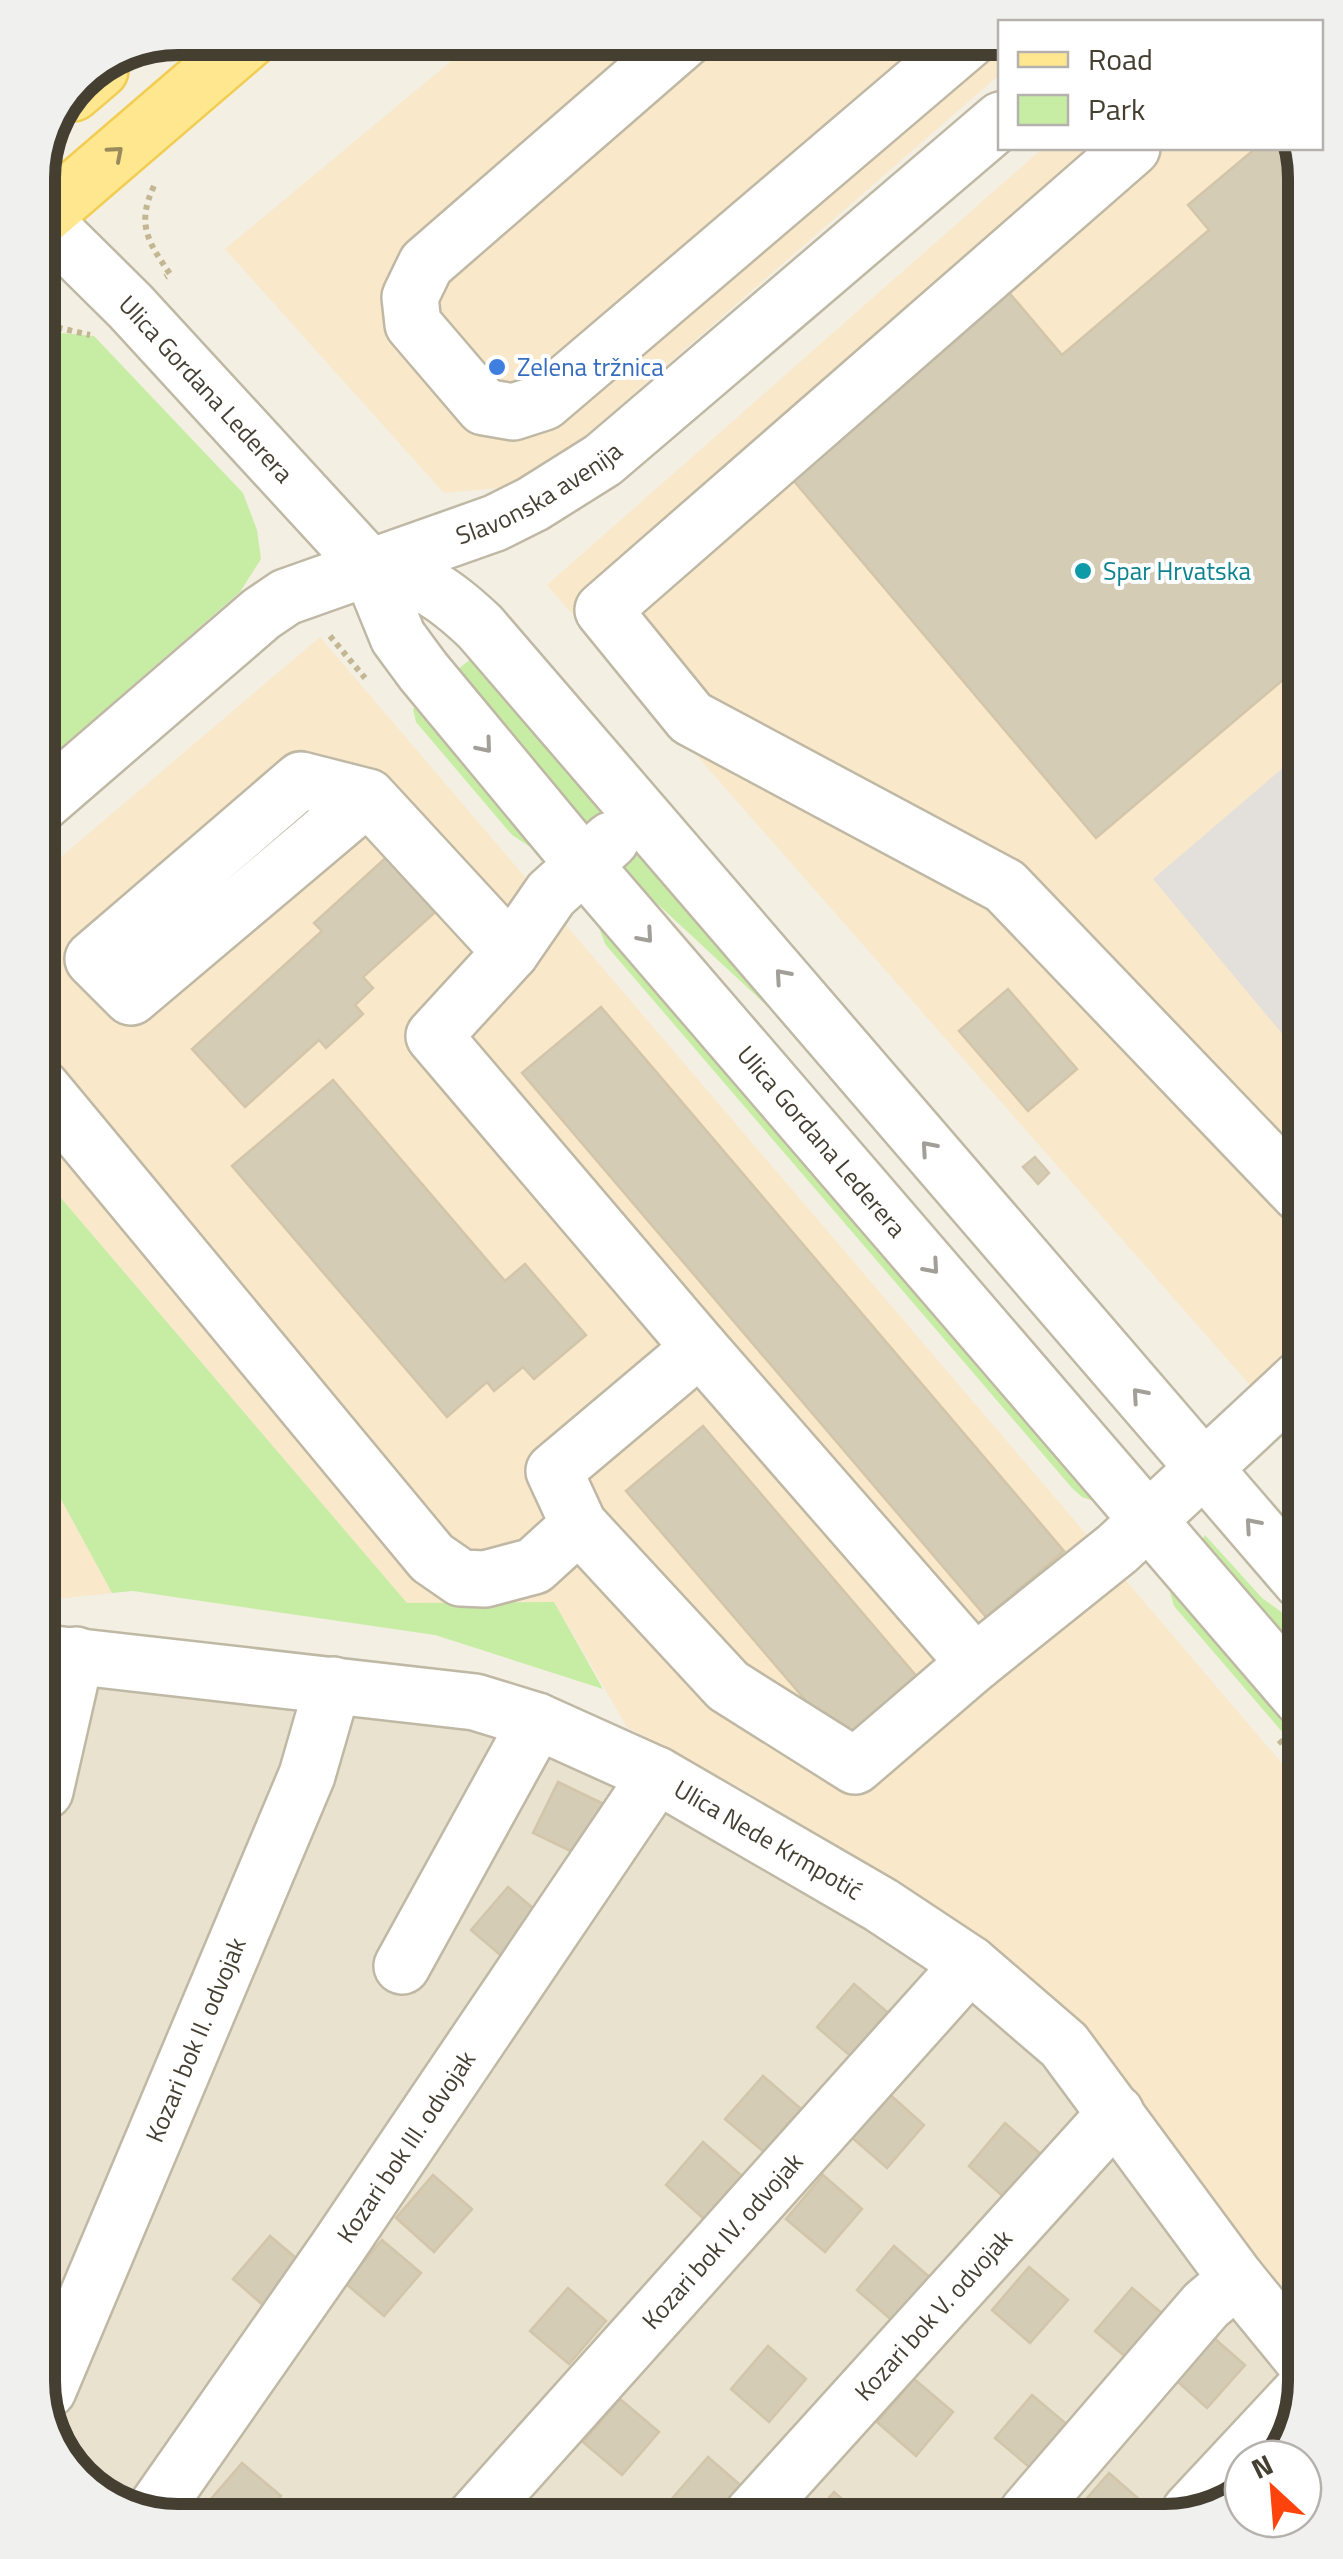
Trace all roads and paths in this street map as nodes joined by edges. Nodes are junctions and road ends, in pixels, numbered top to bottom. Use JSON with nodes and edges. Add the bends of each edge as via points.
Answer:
{"nodes":[{"id":1,"x":231,"y":55,"type":"edge"},
{"id":2,"x":666,"y":55,"type":"edge"},
{"id":3,"x":951,"y":55,"type":"edge"},
{"id":4,"x":998,"y":122,"type":"edge"},
{"id":5,"x":1130,"y":150,"type":"edge"},
{"id":6,"x":159,"y":175,"type":"dead end"},
{"id":7,"x":55,"y":195,"type":"edge"},
{"id":8,"x":55,"y":225,"type":"edge"},
{"id":9,"x":162,"y":280,"type":"dead end"},
{"id":10,"x":55,"y":327,"type":"edge"},
{"id":11,"x":100,"y":331,"type":"dead end"},
{"id":12,"x":495,"y":523,"type":"junction"},
{"id":13,"x":369,"y":566,"type":"junction"},
{"id":14,"x":480,"y":627,"type":"junction"},
{"id":15,"x":55,"y":792,"type":"edge"},
{"id":16,"x":368,"y":797,"type":"junction"},
{"id":17,"x":634,"y":803,"type":"junction"},
{"id":18,"x":584,"y":865,"type":"junction"},
{"id":19,"x":510,"y":952,"type":"junction"},
{"id":20,"x":55,"y":1104,"type":"edge"},
{"id":21,"x":1288,"y":1181,"type":"edge"},
{"id":22,"x":700,"y":1348,"type":"junction"},
{"id":23,"x":1288,"y":1390,"type":"edge"},
{"id":24,"x":1203,"y":1469,"type":"junction"},
{"id":25,"x":1150,"y":1519,"type":"junction"},
{"id":26,"x":579,"y":1524,"type":"junction"},
{"id":27,"x":1288,"y":1566,"type":"edge"},
{"id":28,"x":61,"y":1654,"type":"edge"},
{"id":29,"x":975,"y":1662,"type":"junction"},
{"id":30,"x":1288,"y":1682,"type":"edge"},
{"id":31,"x":334,"y":1685,"type":"junction"},
{"id":32,"x":55,"y":1708,"type":"edge"},
{"id":33,"x":537,"y":1721,"type":"junction"},
{"id":34,"x":657,"y":1775,"type":"junction"},
{"id":35,"x":970,"y":1964,"type":"junction"},
{"id":36,"x":402,"y":1966,"type":"dead end"},
{"id":37,"x":1116,"y":2113,"type":"junction"},
{"id":38,"x":1237,"y":2279,"type":"junction"},
{"id":39,"x":1288,"y":2340,"type":"edge"},
{"id":40,"x":55,"y":2373,"type":"edge"},
{"id":41,"x":1285,"y":2410,"type":"edge"},
{"id":42,"x":1202,"y":2498,"type":"edge"},
{"id":43,"x":159,"y":2503,"type":"edge"},
{"id":44,"x":487,"y":2504,"type":"edge"},
{"id":45,"x":762,"y":2504,"type":"edge"},
{"id":46,"x":1033,"y":2504,"type":"edge"}],
"edges":[{"from":7,"to":1,"type":"main road","one_way":true},
{"from":2,"to":3,"type":"street","via":[[426,264],[410,297],[413,324],[484,407],[514,412],[544,402]]},
{"from":4,"to":12,"type":"street","name":"Slavonska avenija","via":[[603,460]]},
{"from":5,"to":21,"type":"street","via":[[603,610],[690,718],[1005,886]]},
{"from":6,"to":9,"type":"path","via":[[145,205],[147,241],[170,274]]},
{"from":8,"to":13,"type":"street","name":"Ulica Gordana Lederera"},
{"from":10,"to":11,"type":"path","via":[[94,336]]},
{"from":12,"to":13,"type":"street","name":"Slavonska avenija"},
{"from":12,"to":14,"type":"street","via":[[478,548],[469,583]]},
{"from":13,"to":14,"type":"street","via":[[448,596]]},
{"from":13,"to":15,"type":"street","name":"Slavonska avenija","via":[[286,597],[261,614]]},
{"from":13,"to":18,"type":"street","name":"Ulica Gordana Lederera","one_way":true,"via":[[407,648]]},
{"from":14,"to":17,"type":"street"},
{"from":16,"to":16,"type":"street","via":[[300,780],[93,959],[131,997]]},
{"from":16,"to":19,"type":"street"},
{"from":17,"to":18,"type":"street","via":[[614,836]]},
{"from":24,"to":17,"type":"street","one_way":true},
{"from":18,"to":19,"type":"street","via":[[551,894]]},
{"from":18,"to":25,"type":"street","name":"Ulica Gordana Lederera","one_way":true},
{"from":19,"to":22,"type":"street","via":[[434,1036]]},
{"from":20,"to":26,"type":"street","via":[[432,1558],[461,1578],[486,1579],[534,1566]]},
{"from":22,"to":26,"type":"street","via":[[554,1471]]},
{"from":22,"to":29,"type":"street"},
{"from":23,"to":24,"type":"street"},
{"from":24,"to":25,"type":"street"},
{"from":27,"to":24,"type":"street","one_way":true},
{"from":25,"to":29,"type":"street"},
{"from":25,"to":30,"type":"street","name":"Ulica Gordana Lederera"},
{"from":26,"to":29,"type":"street","via":[[728,1686],[856,1766]]},
{"from":28,"to":31,"type":"street","name":"Ulica Nede Krmpotić"},
{"from":28,"to":32,"type":"street"},
{"from":31,"to":33,"type":"street","name":"Ulica Nede Krmpotić","via":[[475,1702]]},
{"from":31,"to":40,"type":"street","name":"Kozari bok II. odvojak","via":[[307,1775]]},
{"from":33,"to":34,"type":"street","name":"Ulica Nede Krmpotić"},
{"from":33,"to":36,"type":"street"},
{"from":34,"to":35,"type":"street","name":"Ulica Nede Krmpotić","via":[[882,1904]]},
{"from":34,"to":43,"type":"street","name":"Kozari bok III. odvojak"},
{"from":35,"to":37,"type":"street","name":"Ulica Nede Krmpotić","via":[[1064,2045]]},
{"from":35,"to":44,"type":"street","name":"Kozari bok IV. odvojak"},
{"from":37,"to":38,"type":"street","name":"Ulica Nede Krmpotić"},
{"from":37,"to":45,"type":"street","name":"Kozari bok V. odvojak"},
{"from":38,"to":39,"type":"street","name":"Ulica Nede Krmpotić"},
{"from":38,"to":46,"type":"street","via":[[1206,2305]]},
{"from":41,"to":42,"type":"street"}]}
